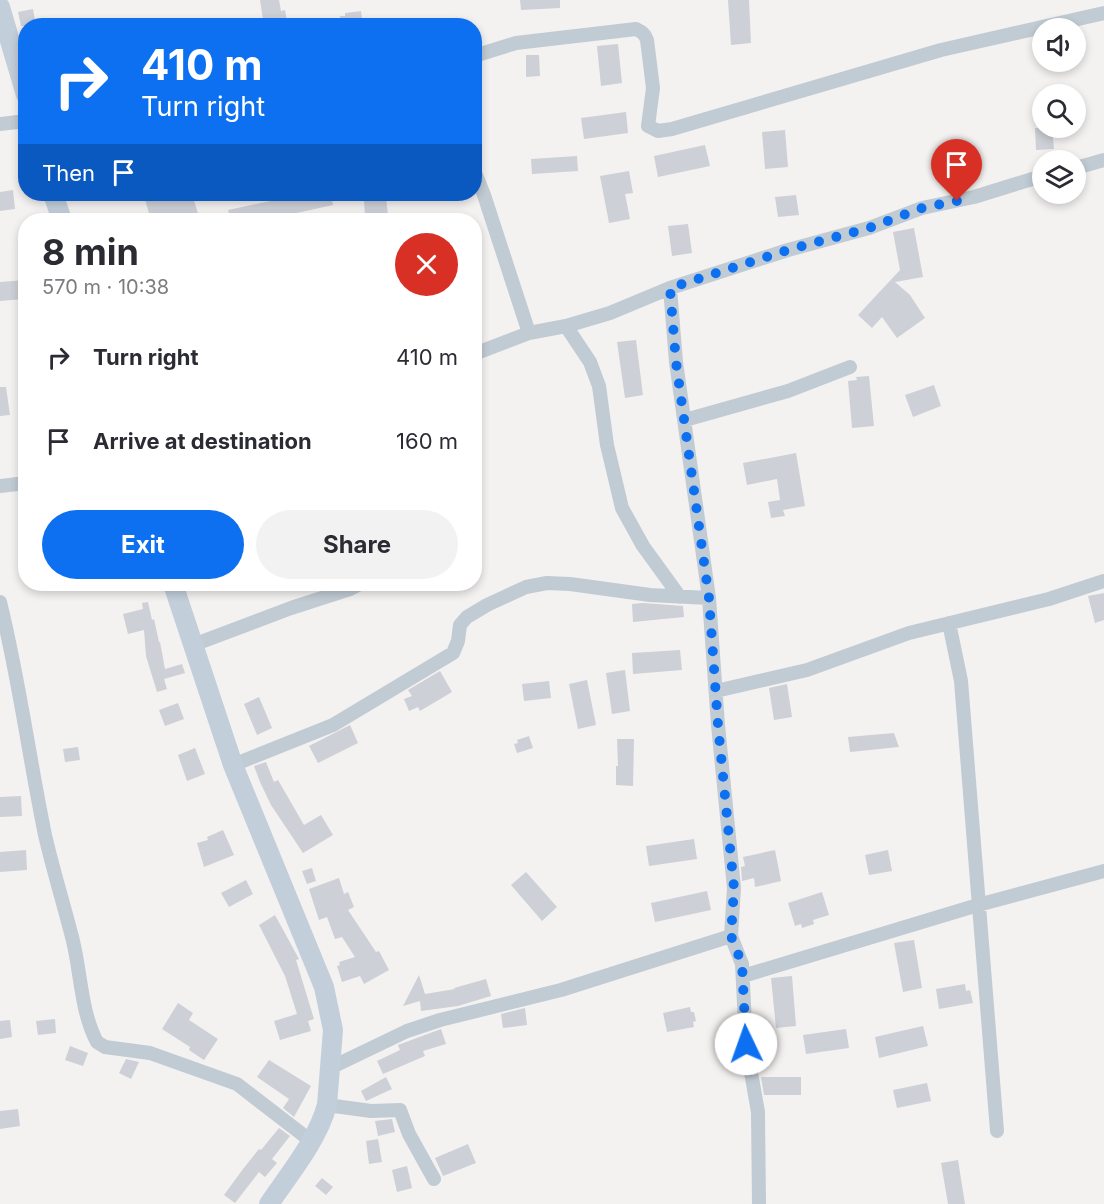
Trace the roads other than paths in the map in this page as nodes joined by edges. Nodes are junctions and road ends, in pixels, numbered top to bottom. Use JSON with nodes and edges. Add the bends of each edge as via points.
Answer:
{"nodes":[{"id":1,"x":0,"y":7,"type":"edge"},
{"id":2,"x":1104,"y":13,"type":"edge"},
{"id":3,"x":482,"y":54,"type":"edge"},
{"id":4,"x":18,"y":68,"type":"edge"},
{"id":5,"x":18,"y":122,"type":"edge"},
{"id":6,"x":0,"y":124,"type":"edge"},
{"id":7,"x":1104,"y":160,"type":"edge"},
{"id":8,"x":1086,"y":165,"type":"edge"},
{"id":9,"x":1032,"y":179,"type":"edge"},
{"id":10,"x":482,"y":191,"type":"edge"},
{"id":11,"x":670,"y":288,"type":"junction"},
{"id":12,"x":566,"y":326,"type":"junction"},
{"id":13,"x":529,"y":333,"type":"junction"},
{"id":14,"x":482,"y":351,"type":"edge"},
{"id":15,"x":850,"y":367,"type":"dead end"},
{"id":16,"x":685,"y":420,"type":"junction"},
{"id":17,"x":18,"y":484,"type":"edge"},
{"id":18,"x":0,"y":486,"type":"edge"},
{"id":19,"x":1104,"y":581,"type":"edge"},
{"id":20,"x":175,"y":591,"type":"edge"},
{"id":21,"x":347,"y":591,"type":"edge"},
{"id":22,"x":680,"y":597,"type":"junction"},
{"id":23,"x":709,"y":598,"type":"junction"},
{"id":24,"x":0,"y":602,"type":"edge"},
{"id":25,"x":949,"y":623,"type":"junction"},
{"id":26,"x":193,"y":645,"type":"junction"},
{"id":27,"x":716,"y":691,"type":"junction"},
{"id":28,"x":233,"y":765,"type":"junction"},
{"id":29,"x":1104,"y":871,"type":"edge"},
{"id":30,"x":978,"y":905,"type":"junction"},
{"id":31,"x":731,"y":936,"type":"junction"},
{"id":32,"x":742,"y":976,"type":"junction"},
{"id":33,"x":330,"y":1068,"type":"junction"},
{"id":34,"x":327,"y":1105,"type":"junction"},
{"id":35,"x":997,"y":1131,"type":"dead end"},
{"id":36,"x":311,"y":1141,"type":"junction"},
{"id":37,"x":434,"y":1179,"type":"dead end"},
{"id":38,"x":269,"y":1204,"type":"edge"},
{"id":39,"x":759,"y":1204,"type":"edge"}],
"edges":[{"from":1,"to":4,"type":"street"},
{"from":2,"to":3,"type":"street","via":[[940,50],[658,131],[648,126],[653,88],[647,40],[636,29],[516,43]]},
{"from":5,"to":6,"type":"street"},
{"from":7,"to":8,"type":"street"},
{"from":9,"to":11,"type":"street","via":[[922,208],[869,228]]},
{"from":10,"to":13,"type":"street"},
{"from":11,"to":12,"type":"street"},
{"from":11,"to":16,"type":"street"},
{"from":12,"to":13,"type":"street"},
{"from":12,"to":22,"type":"street","via":[[590,362],[598,386],[622,508],[643,546]]},
{"from":13,"to":14,"type":"street"},
{"from":15,"to":16,"type":"street","via":[[788,391]]},
{"from":16,"to":23,"type":"street"},
{"from":17,"to":18,"type":"street"},
{"from":19,"to":25,"type":"street"},
{"from":20,"to":26,"type":"street"},
{"from":21,"to":26,"type":"street"},
{"from":22,"to":23,"type":"street"},
{"from":22,"to":28,"type":"street","via":[[547,582],[526,587],[467,617],[460,625],[453,653],[333,725]]},
{"from":23,"to":27,"type":"street"},
{"from":24,"to":36,"type":"street","via":[[46,837],[87,1015],[97,1042],[105,1047],[150,1053],[237,1084]]},
{"from":25,"to":27,"type":"street","via":[[909,633],[807,670]]},
{"from":25,"to":30,"type":"street","via":[[961,681]]},
{"from":26,"to":28,"type":"street"},
{"from":27,"to":31,"type":"street","via":[[734,888]]},
{"from":28,"to":33,"type":"street","via":[[324,987],[333,1030]]},
{"from":29,"to":30,"type":"street"},
{"from":30,"to":32,"type":"street"},
{"from":30,"to":35,"type":"street"},
{"from":31,"to":32,"type":"street","via":[[742,964]]},
{"from":31,"to":33,"type":"street","via":[[561,990],[440,1020],[407,1031]]},
{"from":32,"to":39,"type":"street","via":[[746,1044],[758,1112]]},
{"from":33,"to":34,"type":"street"},
{"from":34,"to":36,"type":"street"},
{"from":34,"to":37,"type":"street","via":[[400,1110]]},
{"from":36,"to":38,"type":"street"}]}
